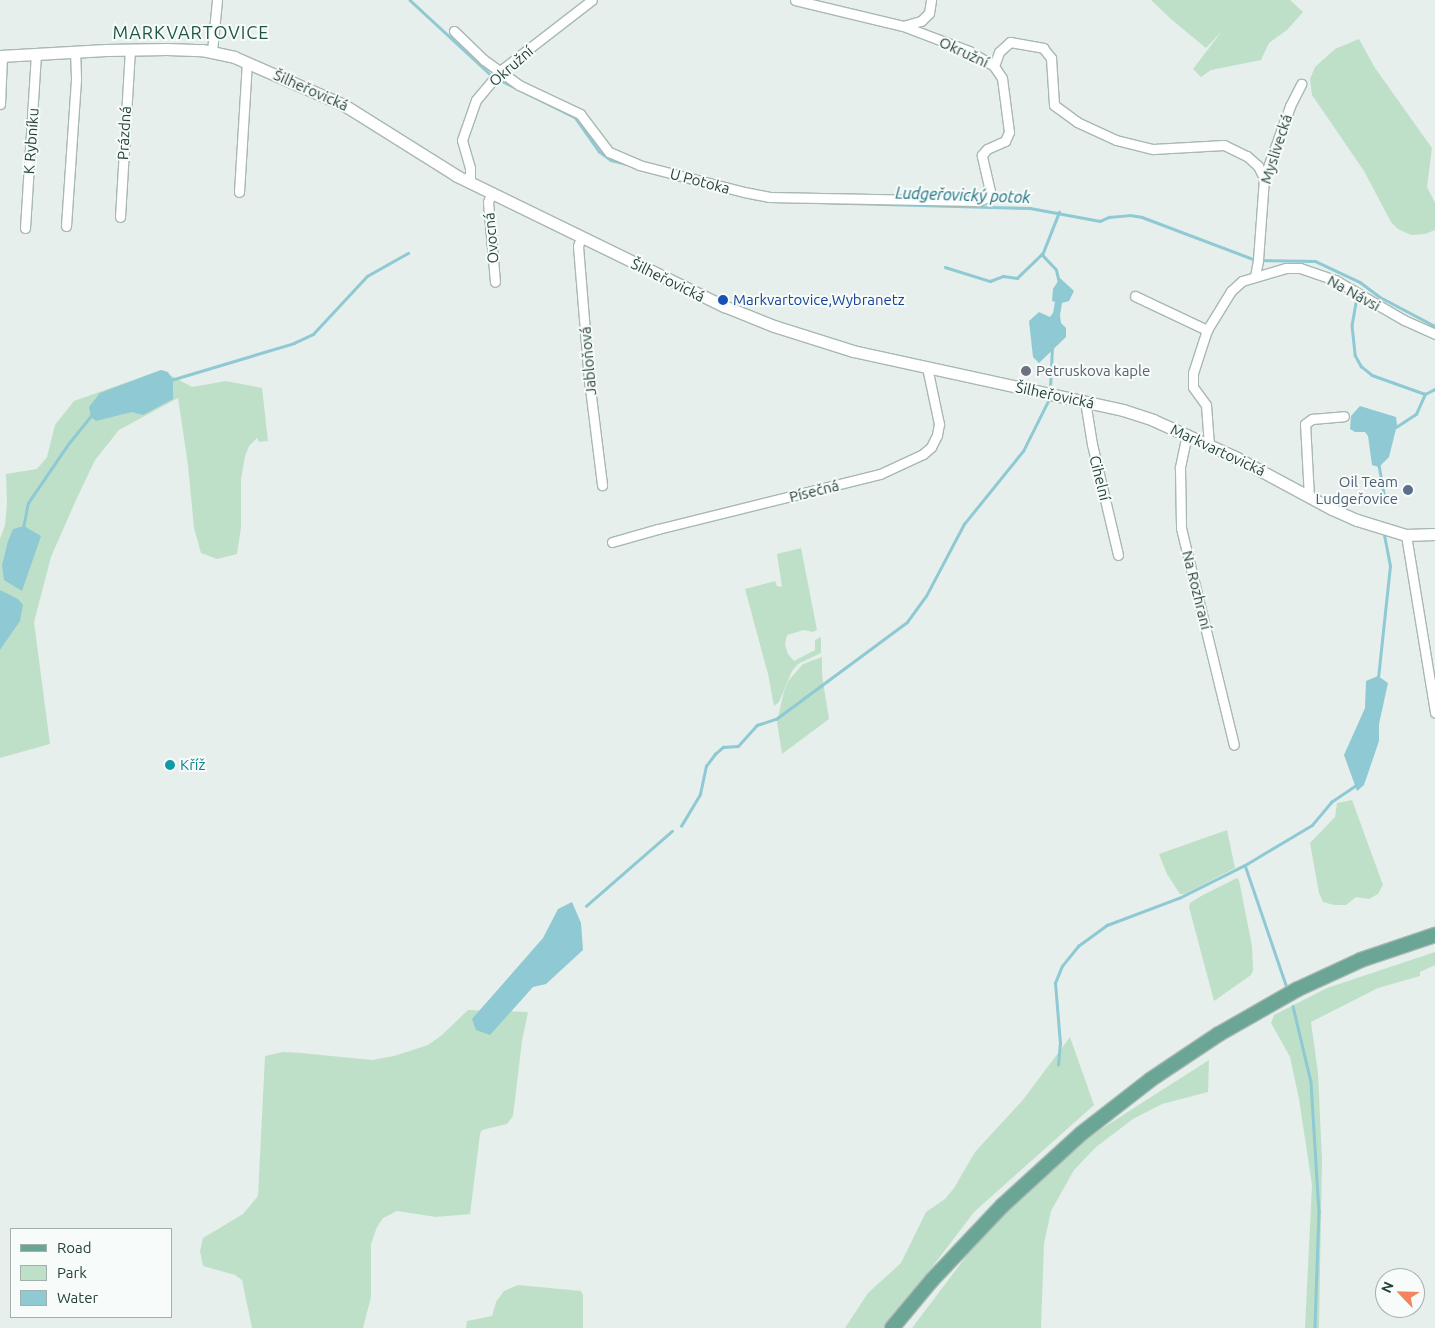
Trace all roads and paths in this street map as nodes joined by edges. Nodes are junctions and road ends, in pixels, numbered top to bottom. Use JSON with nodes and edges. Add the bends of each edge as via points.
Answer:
{"nodes":[{"id":1,"x":217,"y":0,"type":"edge"},
{"id":2,"x":592,"y":0,"type":"edge"},
{"id":3,"x":795,"y":0,"type":"edge"},
{"id":4,"x":930,"y":0,"type":"edge"},
{"id":5,"x":903,"y":26,"type":"junction"},
{"id":6,"x":454,"y":31,"type":"dead end"},
{"id":7,"x":130,"y":50,"type":"junction"},
{"id":8,"x":75,"y":51,"type":"junction"},
{"id":9,"x":212,"y":51,"type":"junction"},
{"id":10,"x":36,"y":53,"type":"junction"},
{"id":11,"x":1,"y":56,"type":"edge"},
{"id":12,"x":247,"y":62,"type":"junction"},
{"id":13,"x":994,"y":66,"type":"junction"},
{"id":14,"x":500,"y":71,"type":"junction"},
{"id":15,"x":1301,"y":84,"type":"dead end"},
{"id":16,"x":0,"y":104,"type":"edge"},
{"id":17,"x":1264,"y":178,"type":"junction"},
{"id":18,"x":470,"y":182,"type":"junction"},
{"id":19,"x":990,"y":191,"type":"joint"},
{"id":20,"x":239,"y":192,"type":"dead end"},
{"id":21,"x":491,"y":193,"type":"junction"},
{"id":22,"x":120,"y":217,"type":"dead end"},
{"id":23,"x":66,"y":226,"type":"dead end"},
{"id":24,"x":25,"y":228,"type":"dead end"},
{"id":25,"x":582,"y":237,"type":"junction"},
{"id":26,"x":1254,"y":276,"type":"junction"},
{"id":27,"x":495,"y":282,"type":"dead end"},
{"id":28,"x":1135,"y":296,"type":"dead end"},
{"id":29,"x":1207,"y":330,"type":"junction"},
{"id":30,"x":1435,"y":334,"type":"edge"},
{"id":31,"x":927,"y":368,"type":"junction"},
{"id":32,"x":1085,"y":401,"type":"junction"},
{"id":33,"x":1124,"y":410,"type":"joint"},
{"id":34,"x":1344,"y":416,"type":"dead end"},
{"id":35,"x":1187,"y":434,"type":"junction"},
{"id":36,"x":1209,"y":445,"type":"junction"},
{"id":37,"x":602,"y":485,"type":"dead end"},
{"id":38,"x":1309,"y":497,"type":"junction"},
{"id":39,"x":1435,"y":534,"type":"edge"},
{"id":40,"x":1406,"y":535,"type":"junction"},
{"id":41,"x":612,"y":542,"type":"dead end"},
{"id":42,"x":1118,"y":555,"type":"dead end"},
{"id":43,"x":1435,"y":713,"type":"edge"},
{"id":44,"x":1234,"y":745,"type":"dead end"},
{"id":45,"x":1435,"y":935,"type":"edge"},
{"id":46,"x":892,"y":1328,"type":"edge"}],
"edges":[{"from":1,"to":9,"type":"street"},
{"from":2,"to":14,"type":"street","name":"Okružní"},
{"from":3,"to":5,"type":"street","name":"Okružní"},
{"from":4,"to":5,"type":"street","via":[[928,13],[920,21]]},
{"from":5,"to":13,"type":"street","name":"Okružní","via":[[969,52]]},
{"from":6,"to":14,"type":"street","name":"U Potoka"},
{"from":7,"to":8,"type":"street","name":"Šilheřovická"},
{"from":7,"to":9,"type":"street","name":"Šilheřovická"},
{"from":7,"to":22,"type":"street","name":"Prázdná"},
{"from":8,"to":10,"type":"street","name":"Šilheřovická"},
{"from":8,"to":23,"type":"street"},
{"from":9,"to":12,"type":"street","name":"Šilheřovická"},
{"from":10,"to":11,"type":"street","name":"Šilheřovická"},
{"from":10,"to":24,"type":"street","name":"K Rybníku"},
{"from":11,"to":16,"type":"street"},
{"from":12,"to":18,"type":"street","name":"Šilheřovická","via":[[344,104],[434,163]]},
{"from":12,"to":20,"type":"street"},
{"from":13,"to":17,"type":"street","via":[[999,52],[1010,42],[1043,48],[1051,58],[1054,104],[1077,122],[1116,140],[1153,149],[1224,145],[1247,156],[1258,166]]},
{"from":13,"to":19,"type":"street","name":"Okružní","via":[[1002,78],[1009,132],[1004,141],[982,155]]},
{"from":14,"to":18,"type":"street","name":"Okružní","via":[[476,100],[462,140],[470,168]]},
{"from":14,"to":19,"type":"street","name":"U Potoka","via":[[519,85],[580,114],[609,152],[620,158],[744,192],[769,196],[978,201],[986,198]]},
{"from":15,"to":17,"type":"street","name":"Myslivecká"},
{"from":17,"to":26,"type":"street","name":"Myslivecká"},
{"from":18,"to":21,"type":"street","name":"Šilheřovická"},
{"from":21,"to":25,"type":"street","name":"Šilheřovická"},
{"from":21,"to":27,"type":"street","name":"Ovocná","via":[[488,202]]},
{"from":25,"to":31,"type":"street","name":"Šilheřovická","via":[[724,306],[774,326],[853,351]]},
{"from":25,"to":37,"type":"street","name":"Jabloňová","via":[[578,246]]},
{"from":26,"to":29,"type":"street","name":"Na Návsi","via":[[1231,291]]},
{"from":26,"to":30,"type":"street","name":"Na Návsi","via":[[1300,268],[1335,280]]},
{"from":28,"to":29,"type":"street"},
{"from":29,"to":36,"type":"street","name":"Na Návsi","via":[[1193,373],[1193,387],[1206,405]]},
{"from":31,"to":32,"type":"street","name":"Šilheřovická"},
{"from":31,"to":41,"type":"street","name":"Písečná","via":[[939,424],[938,435],[923,454],[880,474]]},
{"from":32,"to":33,"type":"street","name":"Šilheřovická"},
{"from":32,"to":42,"type":"street","name":"Cihelní"},
{"from":33,"to":35,"type":"street","name":"Markvartovická"},
{"from":34,"to":38,"type":"street","via":[[1312,419],[1305,424]]},
{"from":35,"to":36,"type":"street","name":"Markvartovická"},
{"from":35,"to":44,"type":"street","name":"Na Rozhraní","via":[[1180,468],[1181,528]]},
{"from":36,"to":38,"type":"street","name":"Markvartovická"},
{"from":38,"to":40,"type":"street","name":"Markvartovická","via":[[1357,520]]},
{"from":39,"to":40,"type":"street","name":"Markvartovická"},
{"from":40,"to":43,"type":"street"},
{"from":45,"to":46,"type":"main road","via":[[1361,960],[1298,990],[1219,1034],[1150,1080],[1082,1133],[1002,1206]]}]}
